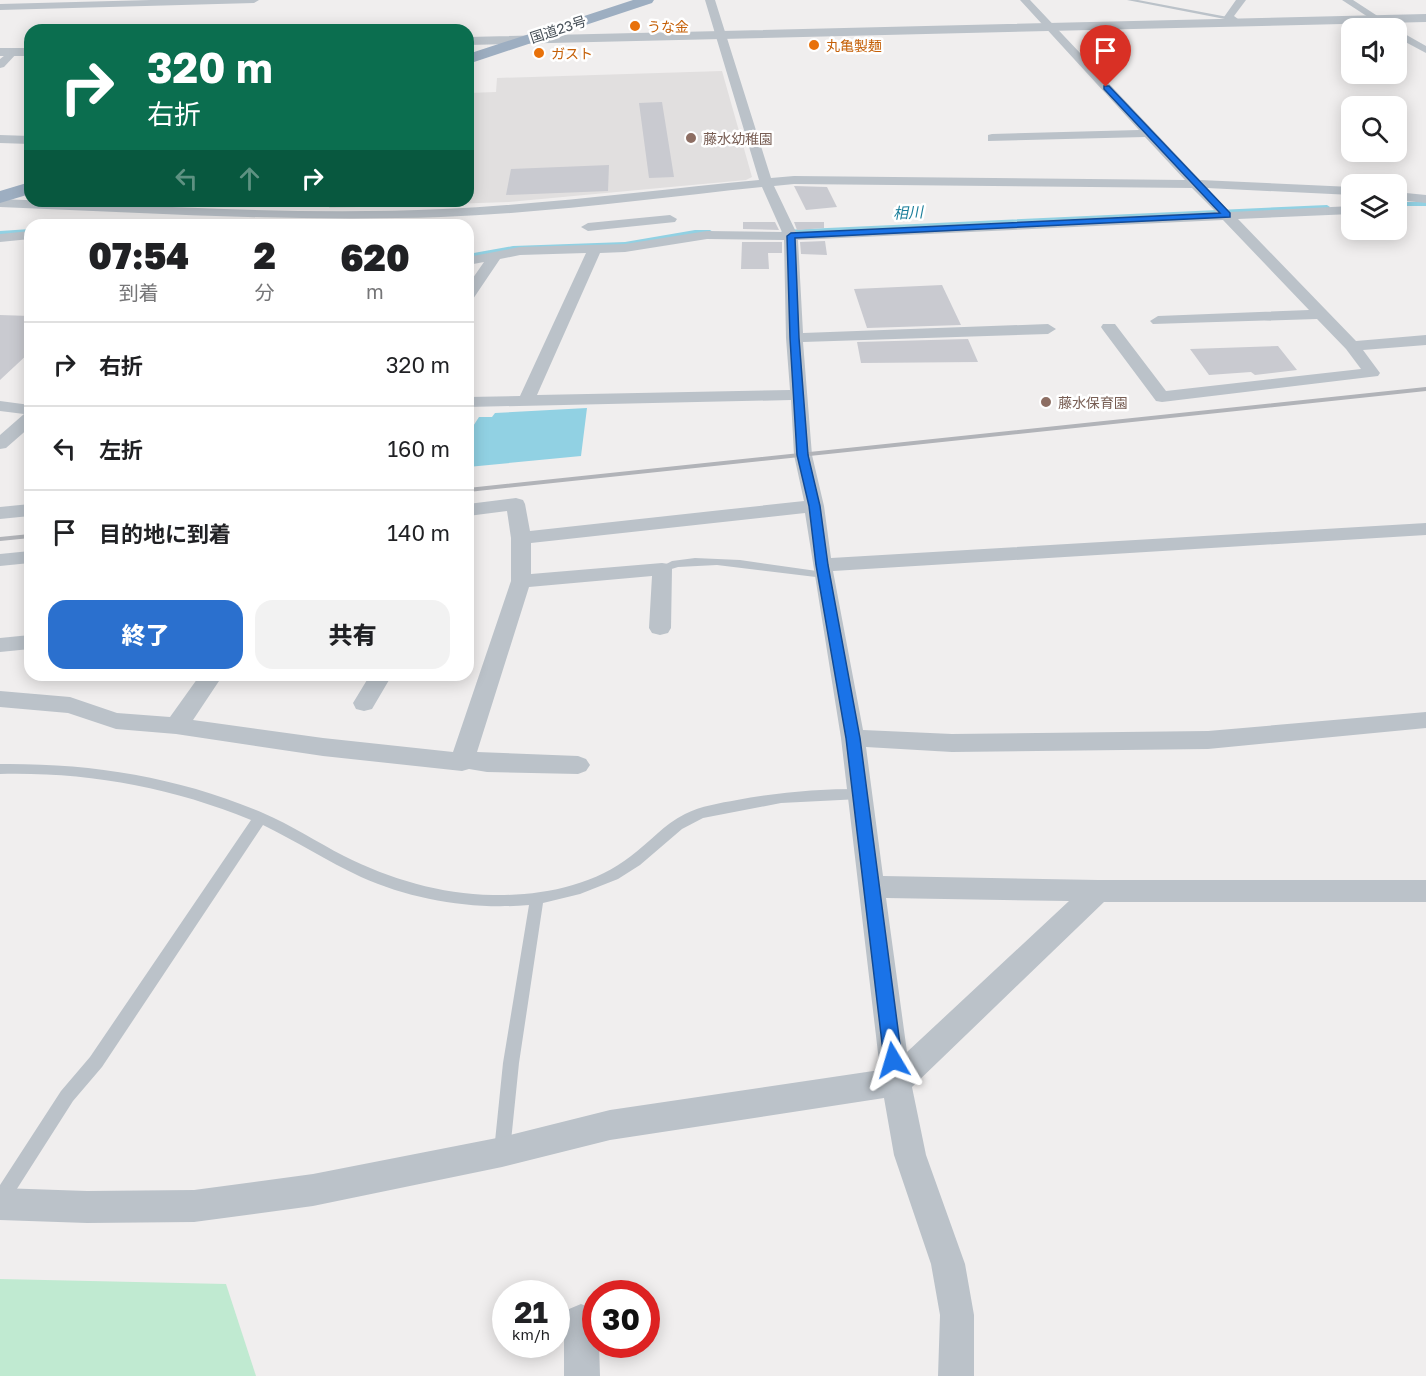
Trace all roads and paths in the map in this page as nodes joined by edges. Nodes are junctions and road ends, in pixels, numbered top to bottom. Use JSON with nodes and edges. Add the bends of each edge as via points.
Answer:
{"nodes":[{"id":1,"x":254,"y":0,"type":"edge"},
{"id":2,"x":616,"y":0,"type":"edge"},
{"id":3,"x":647,"y":0,"type":"edge"},
{"id":4,"x":710,"y":0,"type":"edge"},
{"id":5,"x":1025,"y":0,"type":"edge"},
{"id":6,"x":1130,"y":0,"type":"edge"},
{"id":7,"x":1241,"y":0,"type":"edge"},
{"id":8,"x":1347,"y":0,"type":"edge"},
{"id":9,"x":0,"y":7,"type":"edge"},
{"id":10,"x":1375,"y":18,"type":"edge"},
{"id":11,"x":1407,"y":18,"type":"edge"},
{"id":12,"x":1426,"y":18,"type":"edge"},
{"id":13,"x":1341,"y":19,"type":"edge"},
{"id":14,"x":1233,"y":20,"type":"junction"},
{"id":15,"x":1050,"y":27,"type":"junction"},
{"id":16,"x":721,"y":35,"type":"junction"},
{"id":17,"x":1407,"y":39,"type":"edge"},
{"id":18,"x":525,"y":40,"type":"junction"},
{"id":19,"x":474,"y":41,"type":"edge"},
{"id":20,"x":487,"y":41,"type":"junction"},
{"id":21,"x":474,"y":45,"type":"edge"},
{"id":22,"x":1426,"y":50,"type":"edge"},
{"id":23,"x":7,"y":52,"type":"edge"},
{"id":24,"x":24,"y":52,"type":"edge"},
{"id":25,"x":474,"y":57,"type":"edge"},
{"id":26,"x":0,"y":65,"type":"edge"},
{"id":27,"x":1149,"y":133,"type":"junction"},
{"id":28,"x":992,"y":138,"type":"dead end"},
{"id":29,"x":0,"y":139,"type":"edge"},
{"id":30,"x":24,"y":140,"type":"edge"},
{"id":31,"x":766,"y":182,"type":"junction"},
{"id":32,"x":1196,"y":184,"type":"junction"},
{"id":33,"x":1341,"y":191,"type":"edge"},
{"id":34,"x":24,"y":192,"type":"edge"},
{"id":35,"x":632,"y":196,"type":"junction"},
{"id":36,"x":1407,"y":197,"type":"edge"},
{"id":37,"x":1426,"y":199,"type":"edge"},
{"id":38,"x":10,"y":203,"type":"edge"},
{"id":39,"x":257,"y":207,"type":"edge"},
{"id":40,"x":1426,"y":207,"type":"edge"},
{"id":41,"x":319,"y":208,"type":"edge"},
{"id":42,"x":1407,"y":208,"type":"edge"},
{"id":43,"x":1341,"y":210,"type":"edge"},
{"id":44,"x":1224,"y":212,"type":"junction"},
{"id":45,"x":670,"y":219,"type":"dead end"},
{"id":46,"x":638,"y":222,"type":"junction"},
{"id":47,"x":588,"y":227,"type":"dead end"},
{"id":48,"x":790,"y":233,"type":"junction"},
{"id":49,"x":24,"y":236,"type":"edge"},
{"id":50,"x":0,"y":238,"type":"edge"},
{"id":51,"x":595,"y":249,"type":"junction"},
{"id":52,"x":496,"y":255,"type":"junction"},
{"id":53,"x":474,"y":260,"type":"edge"},
{"id":54,"x":474,"y":287,"type":"edge"},
{"id":55,"x":1320,"y":314,"type":"junction"},
{"id":56,"x":1158,"y":321,"type":"dead end"},
{"id":57,"x":1109,"y":327,"type":"dead end"},
{"id":58,"x":1048,"y":329,"type":"dead end"},
{"id":59,"x":794,"y":338,"type":"junction"},
{"id":60,"x":1426,"y":340,"type":"edge"},
{"id":61,"x":1352,"y":346,"type":"junction"},
{"id":62,"x":798,"y":395,"type":"junction"},
{"id":63,"x":474,"y":402,"type":"edge"},
{"id":64,"x":526,"y":402,"type":"junction"},
{"id":65,"x":0,"y":406,"type":"edge"},
{"id":66,"x":24,"y":409,"type":"edge"},
{"id":67,"x":24,"y":423,"type":"edge"},
{"id":68,"x":0,"y":444,"type":"edge"},
{"id":69,"x":814,"y":506,"type":"junction"},
{"id":70,"x":474,"y":509,"type":"edge"},
{"id":71,"x":24,"y":511,"type":"edge"},
{"id":72,"x":0,"y":513,"type":"edge"},
{"id":73,"x":1426,"y":529,"type":"edge"},
{"id":74,"x":521,"y":538,"type":"junction"},
{"id":75,"x":24,"y":558,"type":"edge"},
{"id":76,"x":0,"y":560,"type":"edge"},
{"id":77,"x":662,"y":569,"type":"junction"},
{"id":78,"x":823,"y":570,"type":"junction"},
{"id":79,"x":521,"y":581,"type":"junction"},
{"id":80,"x":660,"y":628,"type":"dead end"},
{"id":81,"x":24,"y":643,"type":"edge"},
{"id":82,"x":0,"y":645,"type":"edge"},
{"id":83,"x":208,"y":681,"type":"edge"},
{"id":84,"x":377,"y":681,"type":"edge"},
{"id":85,"x":0,"y":699,"type":"edge"},
{"id":86,"x":364,"y":703,"type":"dead end"},
{"id":87,"x":1426,"y":720,"type":"edge"},
{"id":88,"x":176,"y":726,"type":"junction"},
{"id":89,"x":853,"y":738,"type":"junction"},
{"id":90,"x":463,"y":759,"type":"junction"},
{"id":91,"x":578,"y":765,"type":"dead end"},
{"id":92,"x":0,"y":769,"type":"edge"},
{"id":93,"x":860,"y":794,"type":"junction"},
{"id":94,"x":260,"y":818,"type":"junction"},
{"id":95,"x":872,"y":887,"type":"junction"},
{"id":96,"x":1098,"y":891,"type":"junction"},
{"id":97,"x":1426,"y":891,"type":"edge"},
{"id":98,"x":537,"y":899,"type":"junction"},
{"id":99,"x":896,"y":1082,"type":"junction"},
{"id":100,"x":502,"y":1152,"type":"junction"},
{"id":101,"x":0,"y":1202,"type":"edge"},
{"id":102,"x":580,"y":1321,"type":"dead end"},
{"id":103,"x":582,"y":1376,"type":"edge"},
{"id":104,"x":956,"y":1376,"type":"edge"}],
"edges":[{"from":1,"to":9,"type":"street"},
{"from":2,"to":20,"type":"highway","name":"国道23号"},
{"from":3,"to":18,"type":"highway","name":"国道23号"},
{"from":4,"to":16,"type":"street"},
{"from":5,"to":15,"type":"street"},
{"from":6,"to":14,"type":"lane"},
{"from":7,"to":14,"type":"street"},
{"from":8,"to":10,"type":"street"},
{"from":11,"to":12,"type":"street"},
{"from":13,"to":14,"type":"street"},
{"from":14,"to":15,"type":"street"},
{"from":15,"to":16,"type":"street"},
{"from":15,"to":27,"type":"street"},
{"from":16,"to":18,"type":"street"},
{"from":16,"to":31,"type":"street"},
{"from":17,"to":22,"type":"street"},
{"from":18,"to":20,"type":"street"},
{"from":18,"to":25,"type":"highway","name":"国道23号"},
{"from":19,"to":20,"type":"street"},
{"from":20,"to":21,"type":"highway","name":"国道23号"},
{"from":23,"to":24,"type":"street"},
{"from":23,"to":26,"type":"street"},
{"from":27,"to":28,"type":"street"},
{"from":27,"to":32,"type":"street"},
{"from":29,"to":30,"type":"street"},
{"from":31,"to":32,"type":"street","via":[[859,176]]},
{"from":31,"to":35,"type":"street"},
{"from":31,"to":48,"type":"street"},
{"from":32,"to":33,"type":"street"},
{"from":32,"to":44,"type":"street"},
{"from":34,"to":38,"type":"highway"},
{"from":35,"to":41,"type":"street","via":[[442,213]]},
{"from":35,"to":46,"type":"street","via":[[638,204]]},
{"from":36,"to":37,"type":"street"},
{"from":39,"to":41,"type":"street"},
{"from":40,"to":42,"type":"street"},
{"from":43,"to":44,"type":"street"},
{"from":44,"to":48,"type":"street"},
{"from":44,"to":55,"type":"street"},
{"from":45,"to":46,"type":"street"},
{"from":46,"to":47,"type":"street"},
{"from":48,"to":51,"type":"street","via":[[707,235]]},
{"from":48,"to":59,"type":"street","via":[[800,291]]},
{"from":49,"to":50,"type":"street"},
{"from":51,"to":52,"type":"street"},
{"from":51,"to":64,"type":"street"},
{"from":52,"to":53,"type":"street"},
{"from":52,"to":54,"type":"street"},
{"from":55,"to":56,"type":"street"},
{"from":55,"to":61,"type":"street"},
{"from":57,"to":61,"type":"street","via":[[1162,397],[1372,373]]},
{"from":58,"to":59,"type":"street"},
{"from":59,"to":62,"type":"street"},
{"from":60,"to":61,"type":"street"},
{"from":62,"to":64,"type":"street"},
{"from":62,"to":69,"type":"street","via":[[803,455]]},
{"from":63,"to":64,"type":"street"},
{"from":65,"to":66,"type":"street"},
{"from":67,"to":68,"type":"street"},
{"from":69,"to":74,"type":"street"},
{"from":69,"to":78,"type":"street"},
{"from":70,"to":74,"type":"street","via":[[516,504]]},
{"from":71,"to":72,"type":"street"},
{"from":73,"to":78,"type":"street"},
{"from":74,"to":79,"type":"street"},
{"from":75,"to":76,"type":"street"},
{"from":77,"to":78,"type":"lane","via":[[670,564],[721,561]]},
{"from":77,"to":79,"type":"street"},
{"from":77,"to":80,"type":"street"},
{"from":78,"to":89,"type":"street"},
{"from":79,"to":90,"type":"street"},
{"from":81,"to":82,"type":"street"},
{"from":83,"to":88,"type":"street"},
{"from":84,"to":86,"type":"street"},
{"from":85,"to":88,"type":"street","via":[[70,705],[116,721]]},
{"from":87,"to":89,"type":"street","via":[[1208,740],[952,743]]},
{"from":88,"to":90,"type":"street","via":[[323,747],[462,762]]},
{"from":89,"to":93,"type":"street"},
{"from":90,"to":91,"type":"street"},
{"from":92,"to":94,"type":"lane","via":[[49,769],[124,777],[177,788]]},
{"from":93,"to":95,"type":"street"},
{"from":93,"to":98,"type":"lane","via":[[783,797],[700,814],[686,819],[628,866],[584,888]]},
{"from":94,"to":98,"type":"lane","via":[[354,867],[403,885],[482,900]]},
{"from":94,"to":101,"type":"lane","via":[[96,1062],[67,1096]]},
{"from":95,"to":96,"type":"street"},
{"from":95,"to":99,"type":"street"},
{"from":96,"to":97,"type":"street"},
{"from":96,"to":99,"type":"street"},
{"from":98,"to":100,"type":"lane","via":[[511,1063]]},
{"from":99,"to":100,"type":"street","via":[[610,1125]]},
{"from":99,"to":104,"type":"street","via":[[910,1155],[948,1264],[957,1315]]},
{"from":100,"to":101,"type":"street","via":[[313,1190],[194,1206],[87,1208]]},
{"from":102,"to":103,"type":"street"}]}
